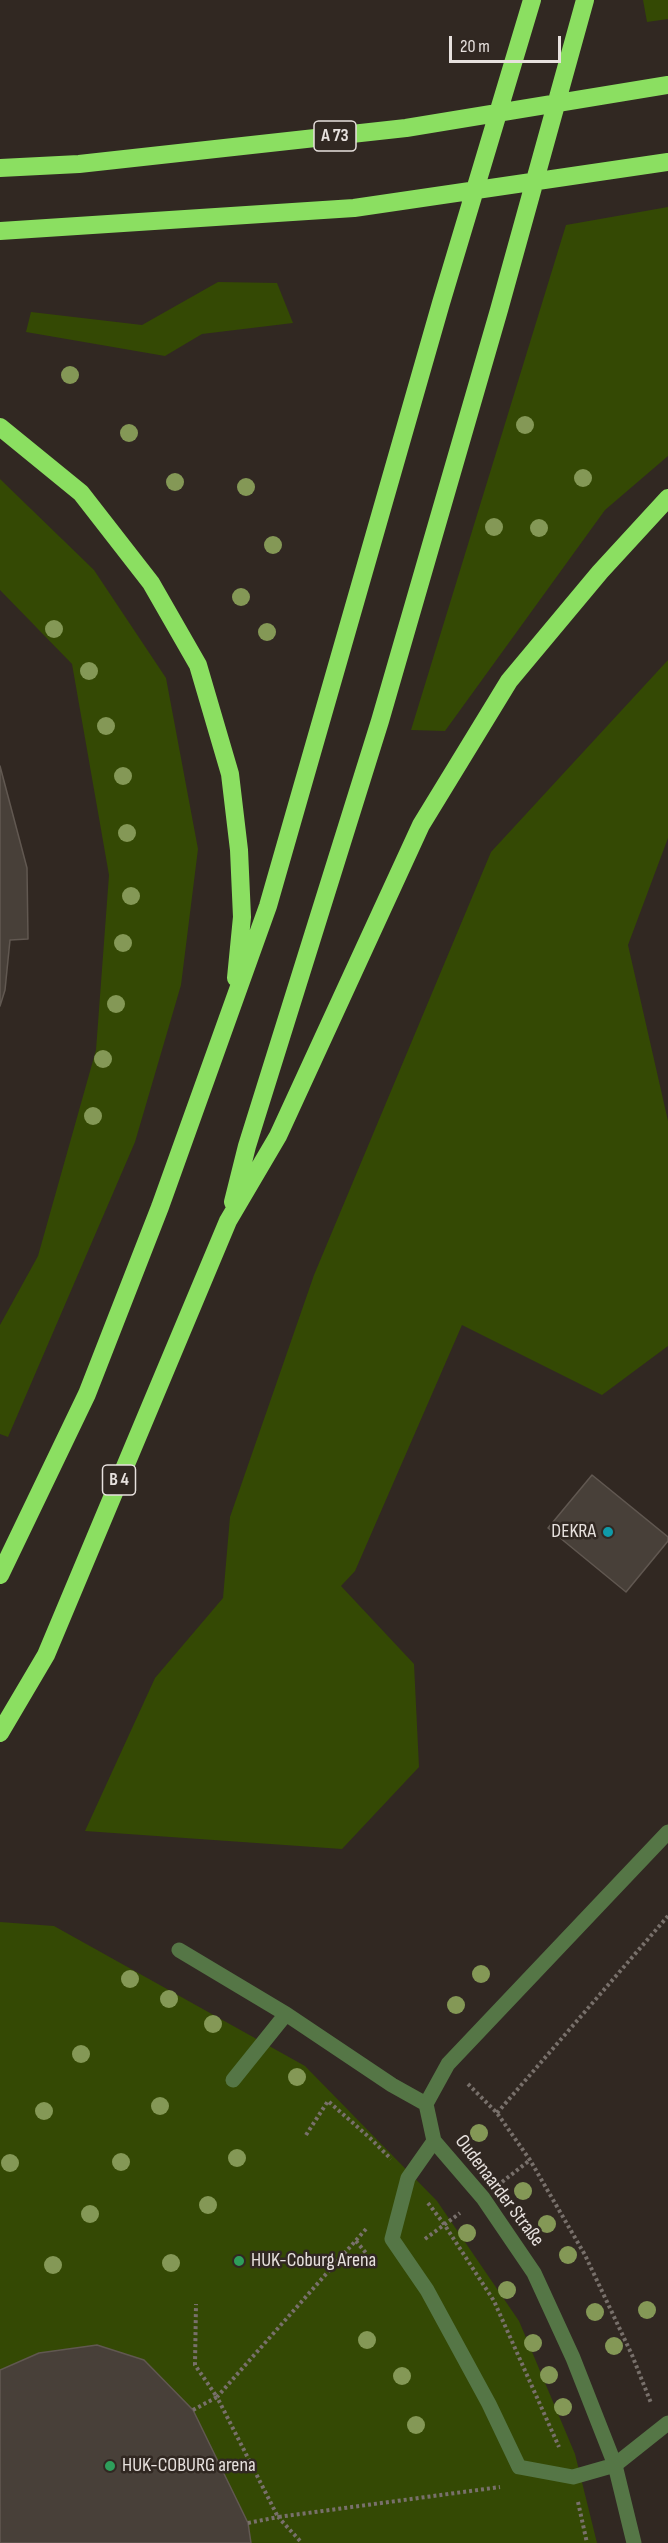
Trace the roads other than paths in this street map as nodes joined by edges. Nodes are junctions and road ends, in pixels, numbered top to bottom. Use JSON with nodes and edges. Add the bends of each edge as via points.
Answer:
{"nodes":[{"id":1,"x":532,"y":0,"type":"edge"},
{"id":2,"x":585,"y":0,"type":"edge"},
{"id":3,"x":668,"y":85,"type":"edge"},
{"id":4,"x":668,"y":162,"type":"edge"},
{"id":5,"x":0,"y":168,"type":"edge"},
{"id":6,"x":0,"y":231,"type":"edge"},
{"id":7,"x":0,"y":427,"type":"edge"},
{"id":8,"x":668,"y":498,"type":"edge"},
{"id":9,"x":233,"y":1009,"type":"junction"},
{"id":10,"x":228,"y":1221,"type":"junction"},
{"id":11,"x":0,"y":1575,"type":"edge"},
{"id":12,"x":0,"y":1733,"type":"edge"},
{"id":13,"x":668,"y":1832,"type":"edge"},
{"id":14,"x":179,"y":1950,"type":"dead end"},
{"id":15,"x":286,"y":2014,"type":"junction"},
{"id":16,"x":232,"y":2080,"type":"dead end"},
{"id":17,"x":426,"y":2104,"type":"junction"},
{"id":18,"x":434,"y":2141,"type":"junction"},
{"id":19,"x":665,"y":2426,"type":"edge"},
{"id":20,"x":615,"y":2465,"type":"junction"},
{"id":21,"x":634,"y":2543,"type":"edge"}],
"edges":[{"from":1,"to":9,"type":"highway","via":[[268,906]]},
{"from":2,"to":10,"type":"highway","via":[[380,721],[247,1146]]},
{"from":3,"to":5,"type":"highway","number":"A 73","via":[[405,128],[79,164]]},
{"from":4,"to":6,"type":"highway","via":[[354,208]]},
{"from":7,"to":9,"type":"highway","via":[[81,493],[151,583],[198,665],[230,774],[239,850],[242,917]]},
{"from":8,"to":10,"type":"highway","via":[[600,572],[503,690],[421,825],[278,1136]]},
{"from":9,"to":11,"type":"highway","via":[[87,1394]]},
{"from":10,"to":12,"type":"highway","number":"B 4","via":[[46,1655]]},
{"from":13,"to":17,"type":"street","via":[[448,2064]]},
{"from":14,"to":15,"type":"street"},
{"from":15,"to":16,"type":"street"},
{"from":15,"to":17,"type":"street"},
{"from":17,"to":18,"type":"street","name":"Oudenaarder Straße"},
{"from":18,"to":20,"type":"street","name":"Oudenaarder Straße","via":[[483,2198],[534,2273]]},
{"from":18,"to":20,"type":"street","via":[[408,2178],[392,2239],[432,2300],[519,2467],[573,2477]]},
{"from":19,"to":20,"type":"street"},
{"from":20,"to":21,"type":"street","name":"Oudenaarder Straße"}]}
